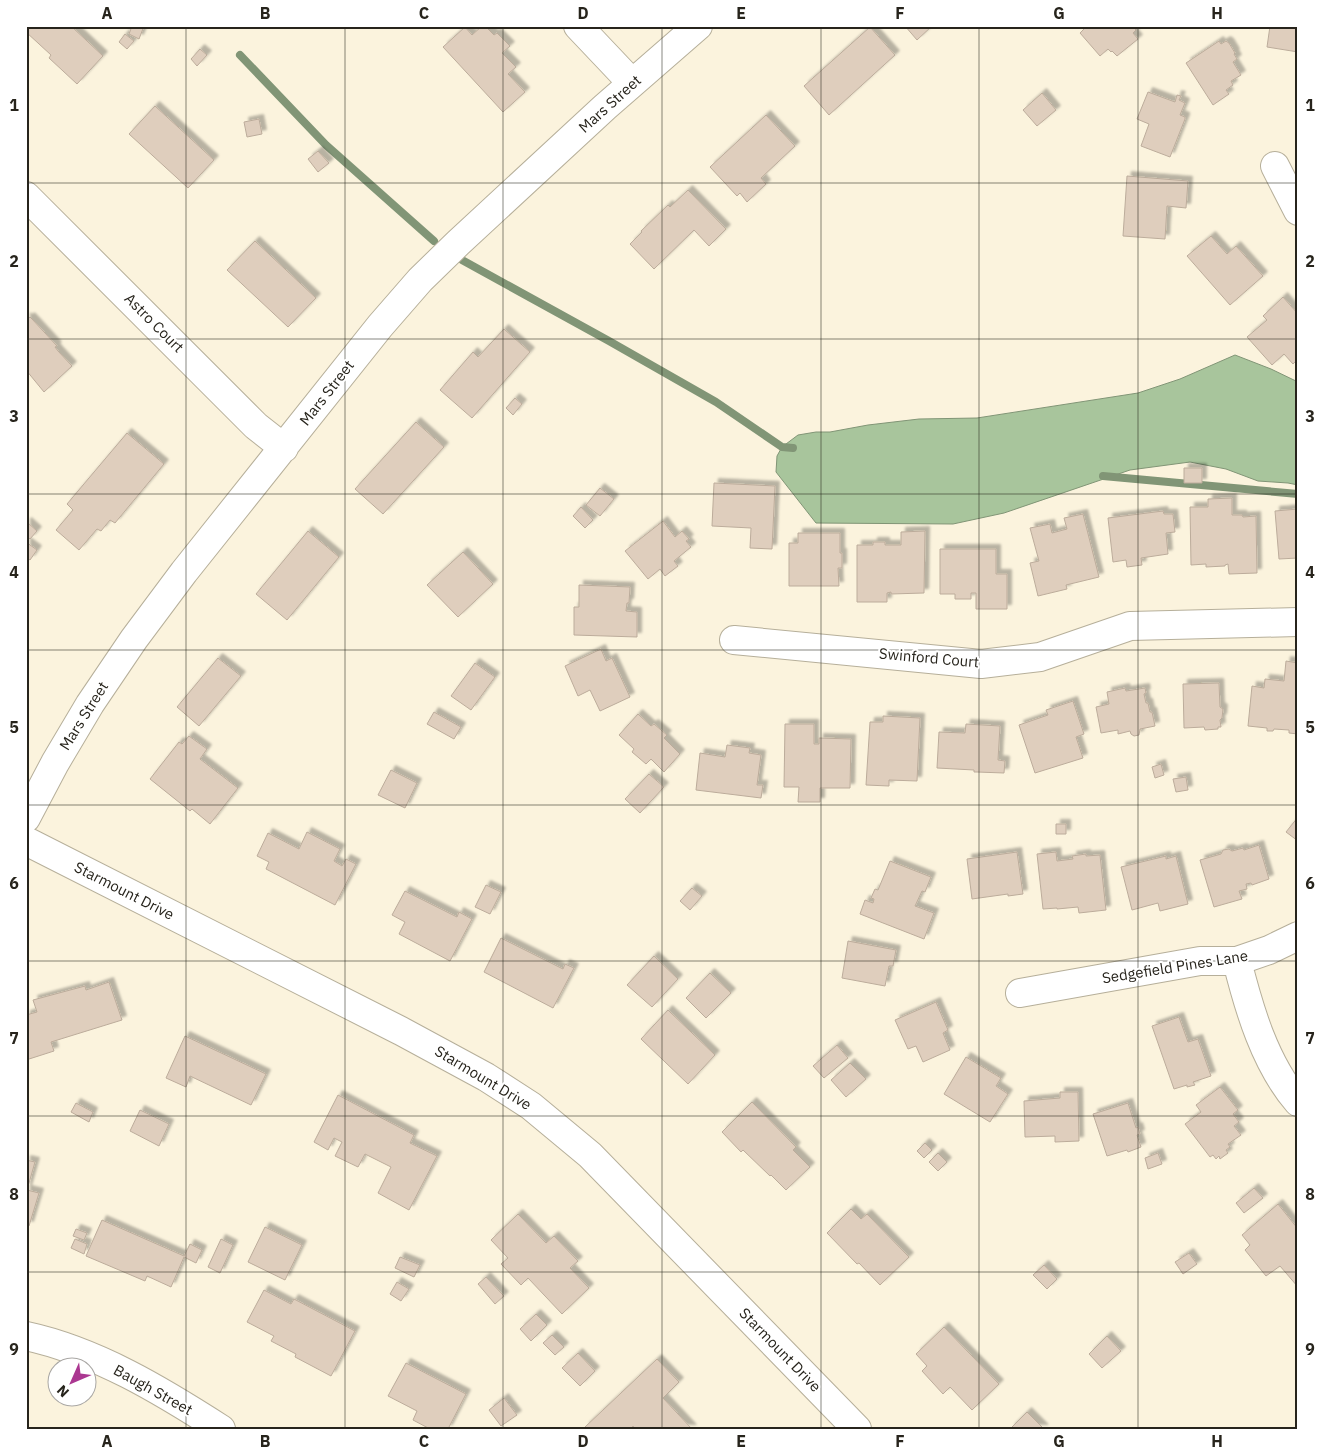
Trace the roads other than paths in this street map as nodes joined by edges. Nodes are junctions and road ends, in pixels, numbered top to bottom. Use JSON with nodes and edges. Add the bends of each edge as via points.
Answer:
{"nodes":[{"id":1,"x":578,"y":26,"type":"edge"},
{"id":2,"x":698,"y":26,"type":"edge"},
{"id":3,"x":632,"y":83,"type":"junction"},
{"id":4,"x":1275,"y":166,"type":"dead end"},
{"id":5,"x":26,"y":196,"type":"edge"},
{"id":6,"x":1298,"y":211,"type":"edge"},
{"id":7,"x":284,"y":448,"type":"junction"},
{"id":8,"x":1298,"y":622,"type":"edge"},
{"id":9,"x":734,"y":640,"type":"dead end"},
{"id":10,"x":26,"y":818,"type":"edge"},
{"id":11,"x":26,"y":841,"type":"edge"},
{"id":12,"x":1298,"y":936,"type":"edge"},
{"id":13,"x":1237,"y":960,"type":"junction"},
{"id":14,"x":1020,"y":993,"type":"dead end"},
{"id":15,"x":1298,"y":1102,"type":"edge"},
{"id":16,"x":26,"y":1336,"type":"edge"},
{"id":17,"x":221,"y":1429,"type":"edge"},
{"id":18,"x":857,"y":1429,"type":"edge"}],
"edges":[{"from":1,"to":3,"type":"street"},
{"from":2,"to":3,"type":"street","name":"Mars Street"},
{"from":3,"to":7,"type":"street","name":"Mars Street","via":[[420,280]]},
{"from":4,"to":6,"type":"street"},
{"from":5,"to":7,"type":"street","name":"Astro Court","via":[[256,426]]},
{"from":7,"to":10,"type":"street","name":"Mars Street","via":[[134,639],[90,704]]},
{"from":8,"to":9,"type":"street","name":"Swinford Court","via":[[1130,626],[1040,657],[981,664]]},
{"from":11,"to":18,"type":"street","name":"Starmount Drive","via":[[401,1031],[486,1076],[531,1106],[590,1155]]},
{"from":12,"to":13,"type":"street","name":"Sedgefield Pines Lane"},
{"from":13,"to":14,"type":"street","name":"Sedgefield Pines Lane","via":[[1200,961]]},
{"from":13,"to":15,"type":"street","via":[[1245,993],[1270,1062]]},
{"from":16,"to":17,"type":"street","name":"Baugh Street","via":[[49,1341],[136,1378]]}]}
